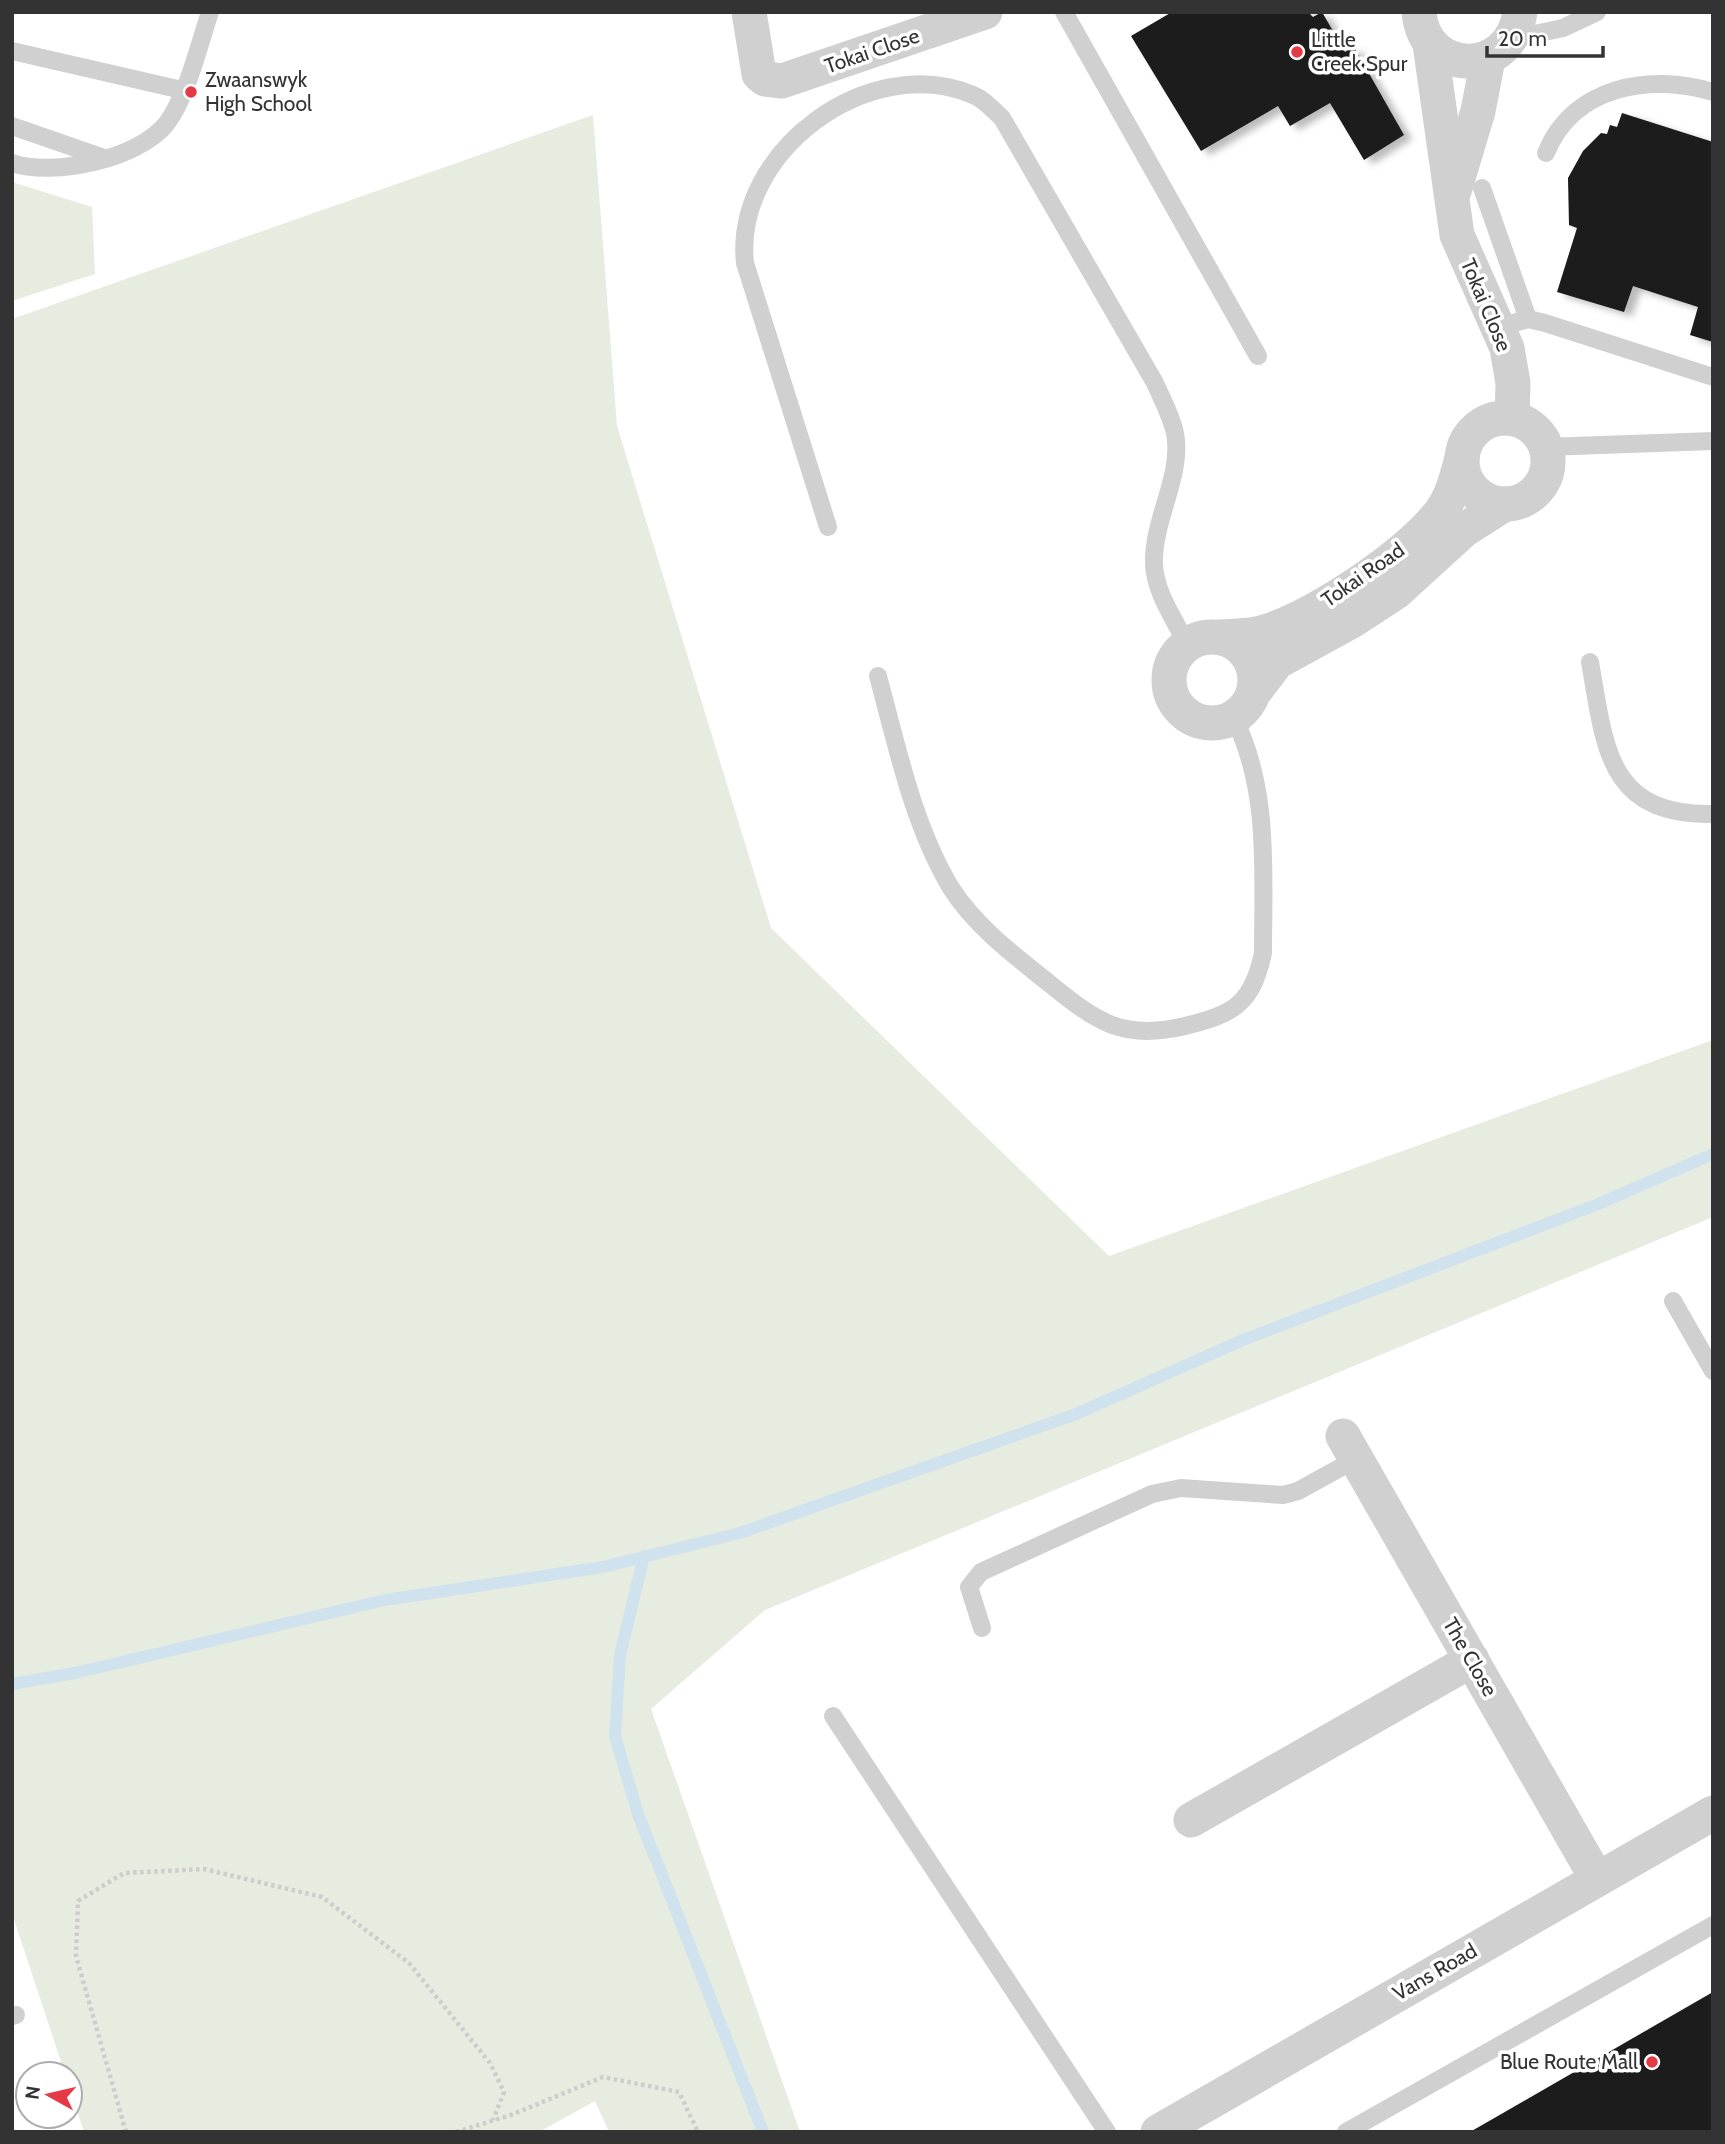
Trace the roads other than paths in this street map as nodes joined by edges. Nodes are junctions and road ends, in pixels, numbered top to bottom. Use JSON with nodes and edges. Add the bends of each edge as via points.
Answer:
{"nodes":[{"id":1,"x":210,"y":12,"type":"edge"},
{"id":2,"x":749,"y":12,"type":"edge"},
{"id":3,"x":985,"y":12,"type":"edge"},
{"id":4,"x":1065,"y":12,"type":"edge"},
{"id":5,"x":1597,"y":12,"type":"edge"},
{"id":6,"x":1424,"y":28,"type":"edge"},
{"id":7,"x":1507,"y":37,"type":"edge"},
{"id":8,"x":12,"y":51,"type":"edge"},
{"id":9,"x":182,"y":90,"type":"junction"},
{"id":10,"x":1713,"y":92,"type":"edge"},
{"id":11,"x":12,"y":126,"type":"edge"},
{"id":12,"x":1546,"y":153,"type":"dead end"},
{"id":13,"x":104,"y":158,"type":"junction"},
{"id":14,"x":12,"y":163,"type":"edge"},
{"id":15,"x":1467,"y":191,"type":"junction"},
{"id":16,"x":1513,"y":323,"type":"junction"},
{"id":17,"x":1258,"y":356,"type":"dead end"},
{"id":18,"x":1713,"y":377,"type":"edge"},
{"id":19,"x":1511,"y":418,"type":"junction"},
{"id":20,"x":1713,"y":441,"type":"edge"},
{"id":21,"x":1545,"y":447,"type":"junction"},
{"id":22,"x":1462,"y":458,"type":"junction"},
{"id":23,"x":1505,"y":504,"type":"junction"},
{"id":24,"x":828,"y":527,"type":"dead end"},
{"id":25,"x":1204,"y":640,"type":"junction"},
{"id":26,"x":1590,"y":662,"type":"dead end"},
{"id":27,"x":878,"y":676,"type":"dead end"},
{"id":28,"x":1244,"y":704,"type":"junction"},
{"id":29,"x":1713,"y":814,"type":"edge"},
{"id":30,"x":1673,"y":1301,"type":"dead end"},
{"id":31,"x":1713,"y":1371,"type":"edge"},
{"id":32,"x":1349,"y":1448,"type":"joint"},
{"id":33,"x":982,"y":1628,"type":"dead end"},
{"id":34,"x":1472,"y":1660,"type":"junction"},
{"id":35,"x":832,"y":1717,"type":"dead end"},
{"id":36,"x":1713,"y":1813,"type":"edge"},
{"id":37,"x":1191,"y":1820,"type":"dead end"},
{"id":38,"x":1597,"y":1879,"type":"junction"},
{"id":39,"x":1713,"y":1925,"type":"edge"},
{"id":40,"x":1107,"y":2132,"type":"edge"},
{"id":41,"x":1158,"y":2132,"type":"edge"},
{"id":42,"x":1346,"y":2132,"type":"edge"}],
"edges":[{"from":1,"to":9,"type":"lane"},
{"from":2,"to":3,"type":"street","name":"Tokai Close","via":[[759,74],[773,81],[792,79]]},
{"from":4,"to":17,"type":"lane"},
{"from":5,"to":7,"type":"lane","via":[[1563,28]]},
{"from":6,"to":7,"type":"street","via":[[1456,61],[1472,62]]},
{"from":6,"to":15,"type":"street","name":"Tokai Close","via":[[1437,110]]},
{"from":7,"to":15,"type":"street","name":"Tokai Close","via":[[1478,111]]},
{"from":8,"to":9,"type":"lane"},
{"from":9,"to":13,"type":"lane","via":[[166,123],[137,147]]},
{"from":10,"to":12,"type":"lane","via":[[1666,83],[1614,91],[1572,113]]},
{"from":11,"to":13,"type":"lane"},
{"from":13,"to":14,"type":"lane","via":[[66,168],[26,168]]},
{"from":15,"to":16,"type":"street","name":"Tokai Close","via":[[1457,235]]},
{"from":16,"to":18,"type":"lane"},
{"from":16,"to":19,"type":"street","name":"Tokai Close","via":[[1507,348],[1513,383]]},
{"from":19,"to":21,"type":"street","via":[[1533,428]]},
{"from":19,"to":22,"type":"street","via":[[1484,423],[1472,432]]},
{"from":20,"to":21,"type":"lane"},
{"from":21,"to":23,"type":"street","via":[[1546,474],[1540,485],[1530,495]]},
{"from":22,"to":23,"type":"street","via":[[1469,485],[1491,502]]},
{"from":22,"to":25,"type":"street","name":"Tokai Road","via":[[1456,483],[1441,511],[1381,566],[1278,627],[1247,636]]},
{"from":23,"to":28,"type":"street","name":"Tokai Road","via":[[1464,530],[1396,592],[1278,662]]},
{"from":24,"to":25,"type":"lane","via":[[745,262],[746,216],[757,189],[788,142],[827,113],[888,89],[916,84],[950,87],[976,96],[1002,118],[1171,416],[1176,436],[1174,462],[1154,560],[1161,593]]},
{"from":25,"to":28,"type":"street","via":[[1234,641],[1248,656],[1255,676]]},
{"from":25,"to":28,"type":"street","via":[[1173,662],[1169,676],[1175,702],[1197,721],[1211,724]]},
{"from":26,"to":29,"type":"lane","via":[[1607,750],[1624,784],[1652,806],[1684,815]]},
{"from":27,"to":28,"type":"lane","via":[[927,838],[951,888],[972,916],[1082,1010],[1112,1026],[1137,1032],[1157,1032],[1222,1016],[1251,991],[1260,971],[1264,953],[1262,826],[1245,740]]},
{"from":30,"to":31,"type":"lane"},
{"from":32,"to":33,"type":"lane","via":[[1298,1491],[1283,1495],[1181,1488],[1139,1499],[973,1578],[969,1594]]},
{"from":32,"to":34,"type":"street","name":"The Close"},
{"from":34,"to":37,"type":"street"},
{"from":34,"to":38,"type":"street","name":"The Close"},
{"from":35,"to":40,"type":"lane"},
{"from":36,"to":38,"type":"street","name":"Vans Road"},
{"from":38,"to":41,"type":"street","name":"Vans Road"},
{"from":39,"to":42,"type":"lane"}]}
